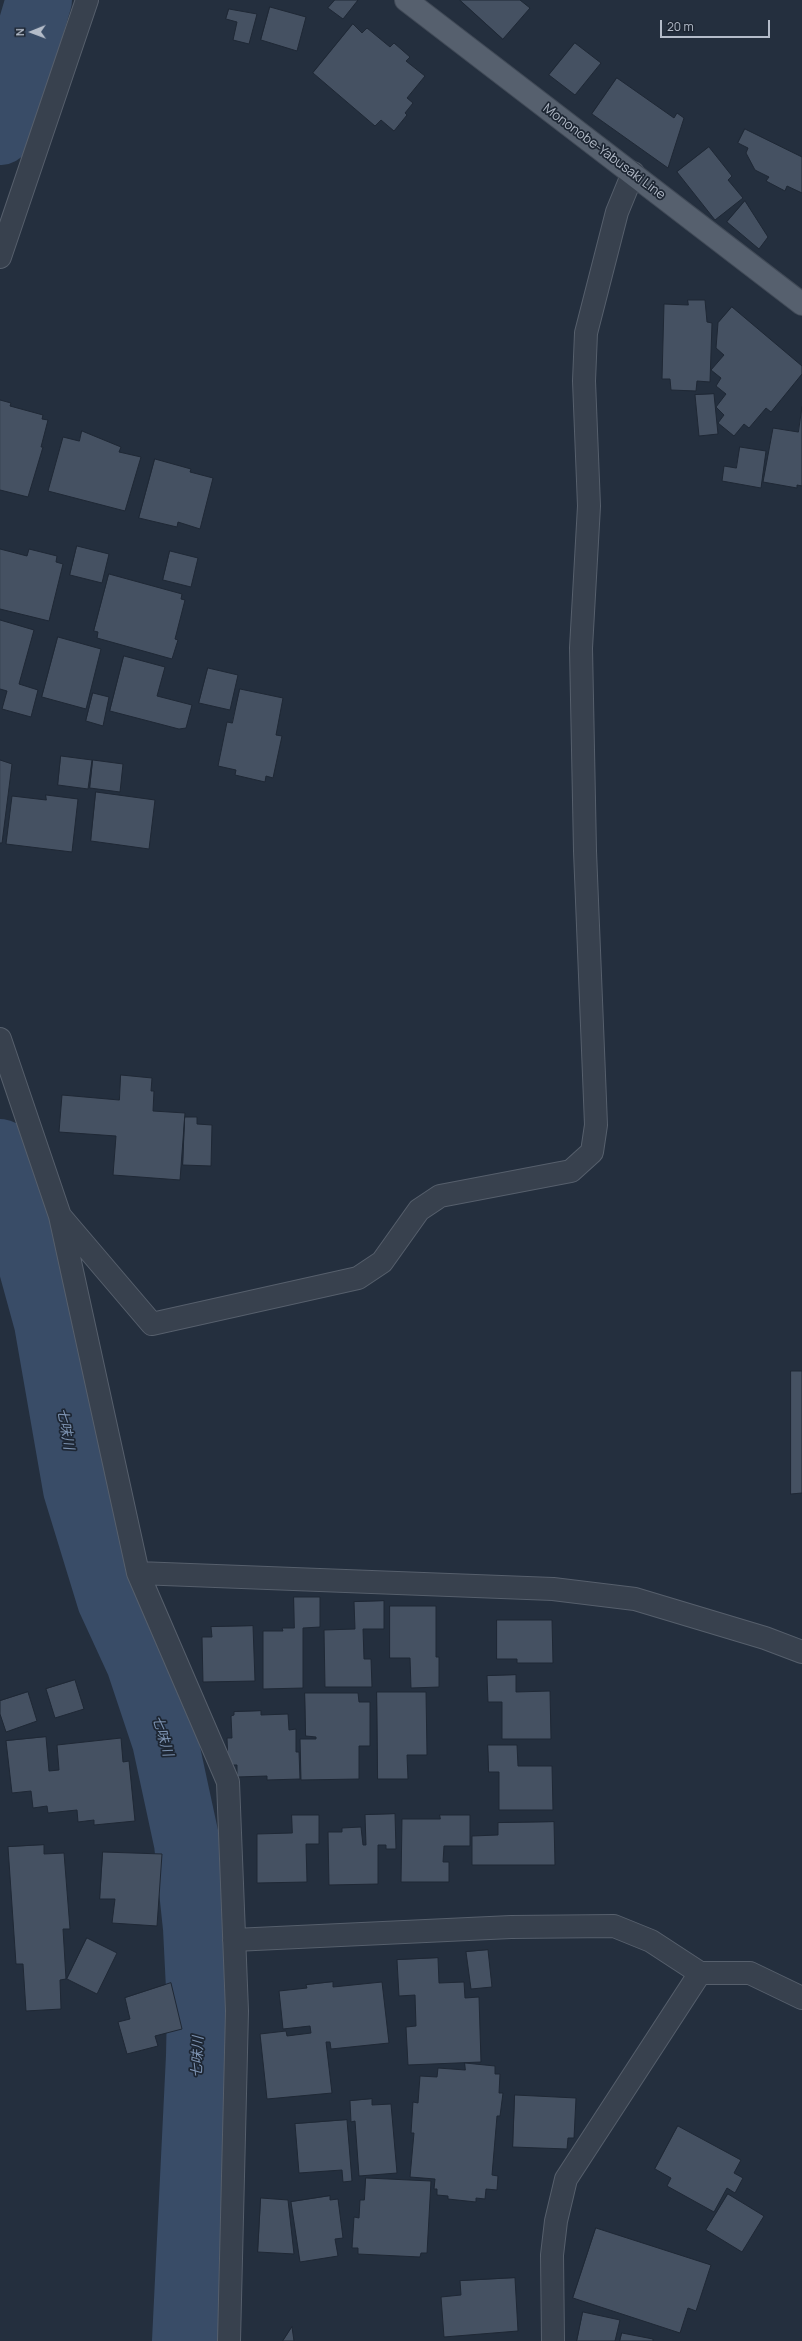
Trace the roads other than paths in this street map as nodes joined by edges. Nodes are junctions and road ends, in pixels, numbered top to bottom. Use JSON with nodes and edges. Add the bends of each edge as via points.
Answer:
{"nodes":[{"id":1,"x":87,"y":0,"type":"edge"},
{"id":2,"x":406,"y":0,"type":"edge"},
{"id":3,"x":633,"y":173,"type":"junction"},
{"id":4,"x":0,"y":258,"type":"edge"},
{"id":5,"x":802,"y":304,"type":"edge"},
{"id":6,"x":0,"y":1039,"type":"edge"},
{"id":7,"x":60,"y":1216,"type":"junction"},
{"id":8,"x":138,"y":1573,"type":"junction"},
{"id":9,"x":802,"y":1652,"type":"edge"},
{"id":10,"x":234,"y":1940,"type":"junction"},
{"id":11,"x":700,"y":1973,"type":"junction"},
{"id":12,"x":802,"y":1998,"type":"edge"},
{"id":13,"x":229,"y":2341,"type":"edge"},
{"id":14,"x":553,"y":2341,"type":"edge"}],
"edges":[{"from":1,"to":4,"type":"street"},
{"from":2,"to":3,"type":"main road","name":"Mononobe-Yabusaki Line"},
{"from":3,"to":5,"type":"main road","name":"Mononobe-Yabusaki Line"},
{"from":3,"to":7,"type":"street","via":[[617,212],[586,333],[584,381],[589,506],[581,648],[585,851],[596,1125],[592,1152],[571,1171],[440,1196],[419,1210],[382,1262],[358,1278],[152,1324]]},
{"from":6,"to":7,"type":"street"},
{"from":7,"to":8,"type":"street"},
{"from":8,"to":9,"type":"street","via":[[553,1588],[635,1599],[765,1638]]},
{"from":8,"to":10,"type":"street","via":[[228,1782]]},
{"from":10,"to":11,"type":"street","via":[[511,1927],[614,1926],[651,1941]]},
{"from":10,"to":13,"type":"street","via":[[237,2011]]},
{"from":11,"to":12,"type":"street","via":[[750,1973]]},
{"from":11,"to":14,"type":"street","via":[[566,2179],[556,2221],[552,2255]]}]}
